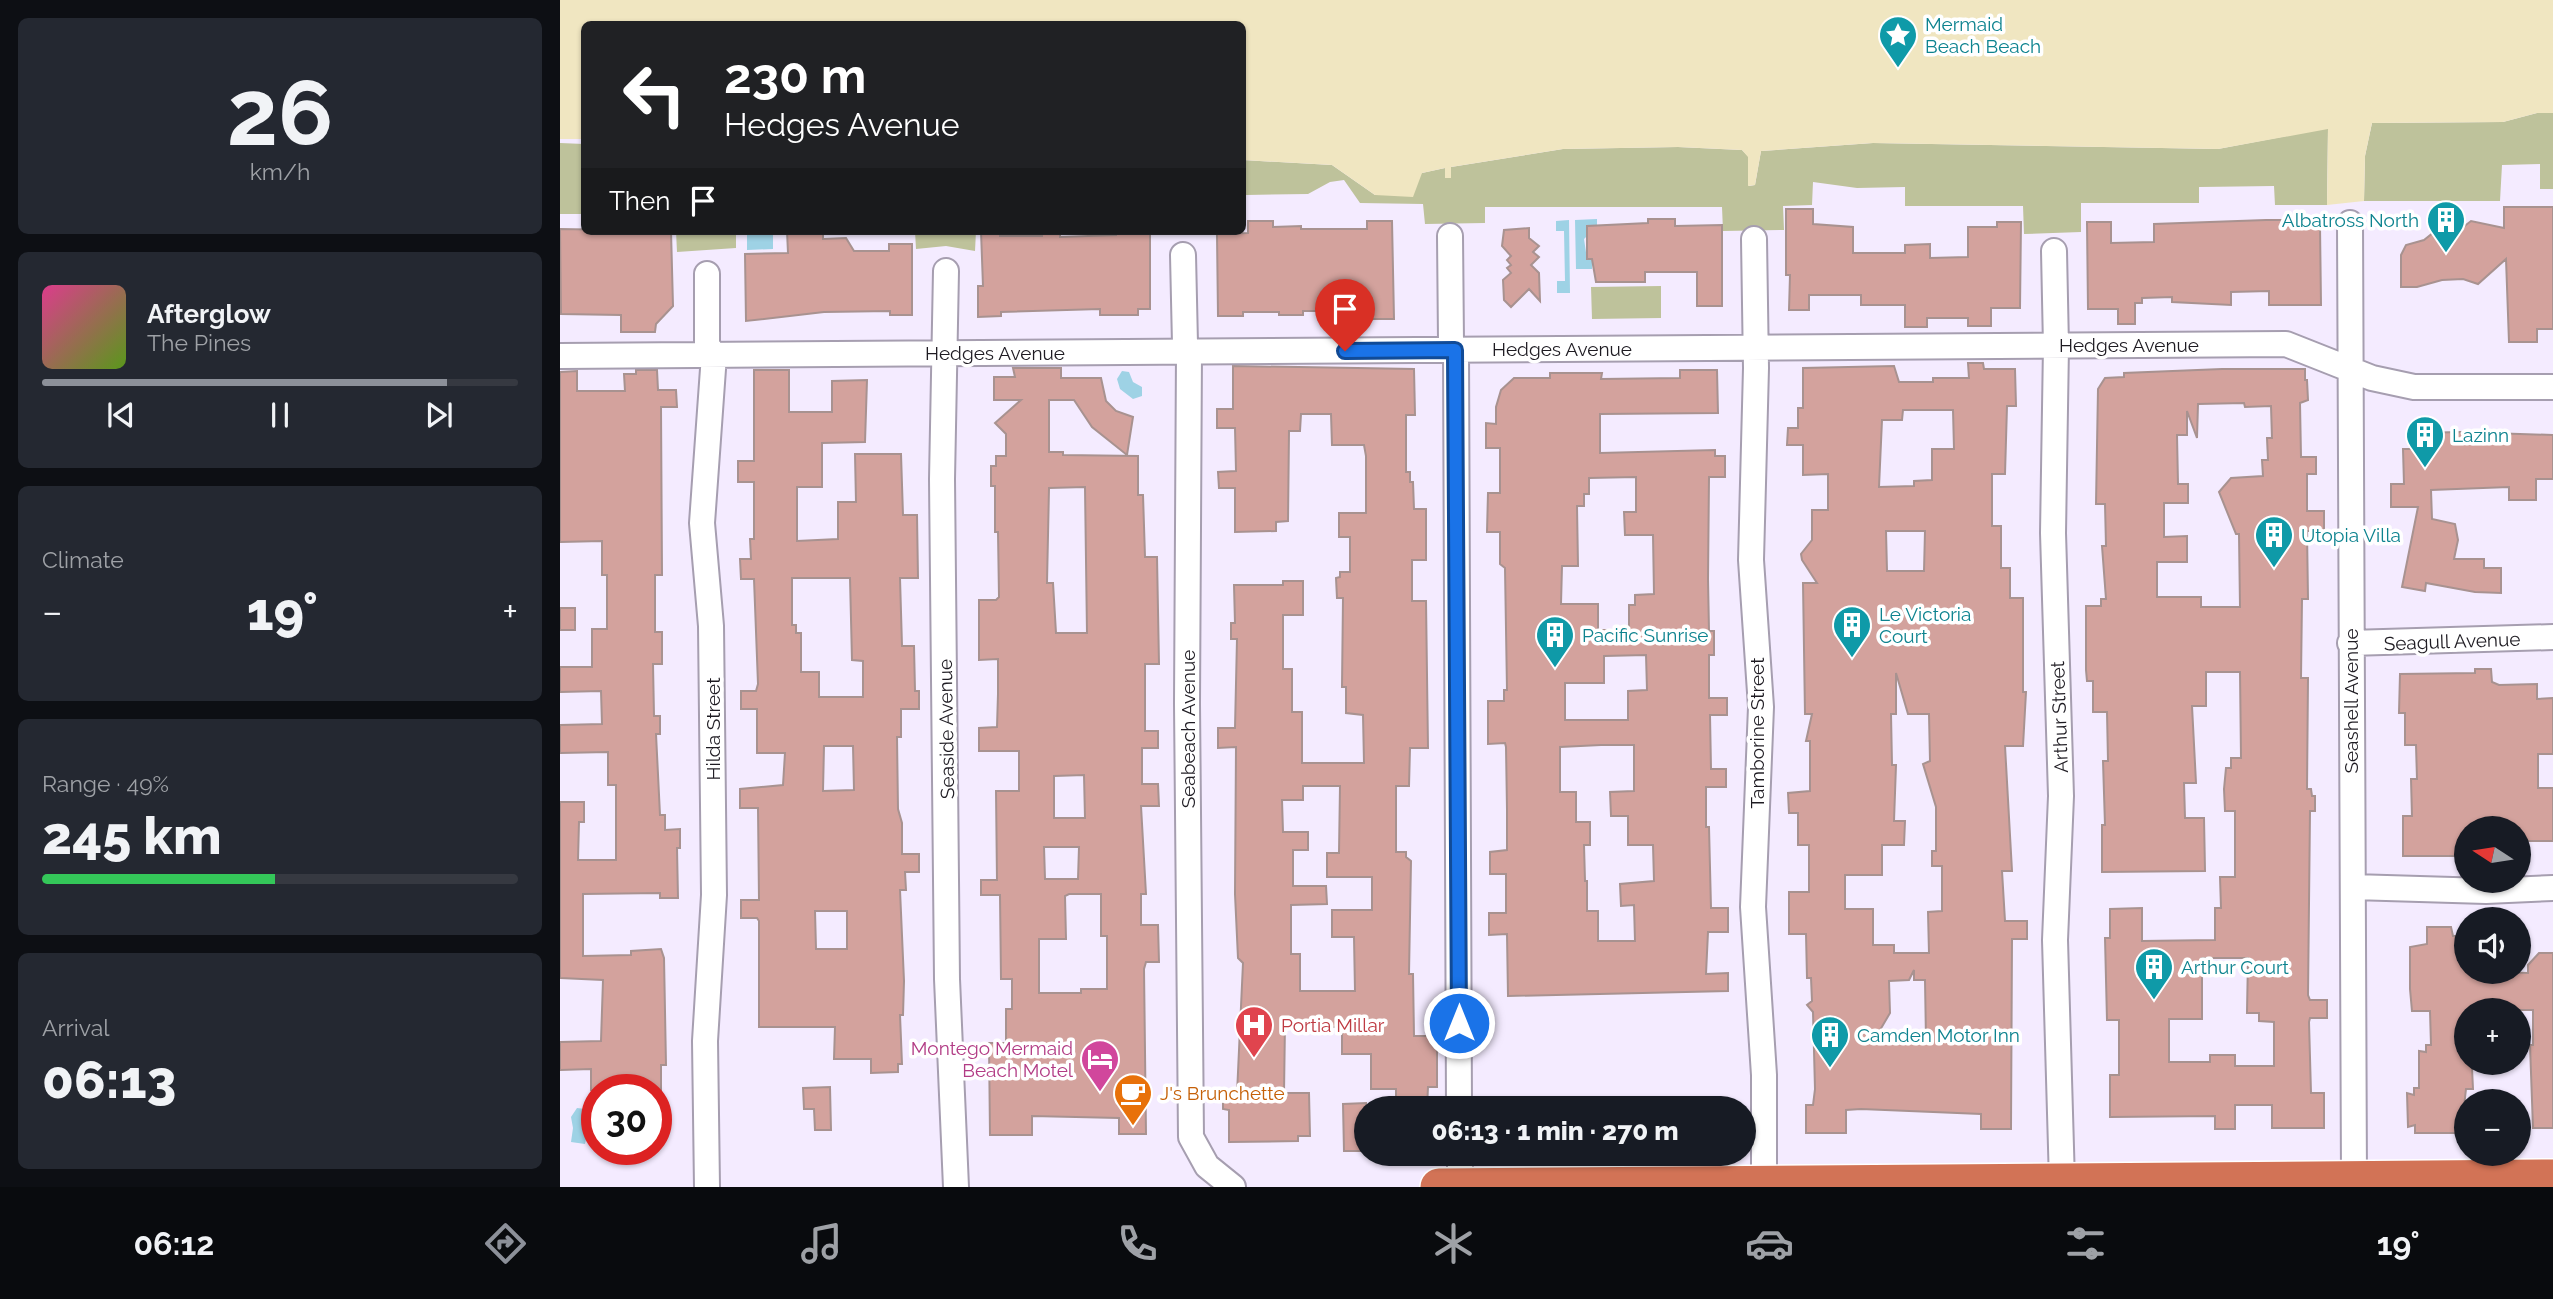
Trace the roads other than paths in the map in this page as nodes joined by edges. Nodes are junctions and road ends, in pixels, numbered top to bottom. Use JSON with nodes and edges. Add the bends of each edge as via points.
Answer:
{"nodes":[{"id":1,"x":2350,"y":223,"type":"dead end"},
{"id":2,"x":1450,"y":236,"type":"dead end"},
{"id":3,"x":1754,"y":239,"type":"dead end"},
{"id":4,"x":2054,"y":251,"type":"dead end"},
{"id":5,"x":1183,"y":255,"type":"dead end"},
{"id":6,"x":946,"y":271,"type":"dead end"},
{"id":7,"x":707,"y":274,"type":"dead end"},
{"id":8,"x":2056,"y":346,"type":"junction"},
{"id":9,"x":1756,"y":347,"type":"junction"},
{"id":10,"x":1455,"y":350,"type":"junction"},
{"id":11,"x":1189,"y":352,"type":"junction"},
{"id":12,"x":945,"y":353,"type":"junction"},
{"id":13,"x":713,"y":355,"type":"junction"},
{"id":14,"x":560,"y":356,"type":"edge"},
{"id":15,"x":2349,"y":369,"type":"junction"},
{"id":16,"x":2553,"y":387,"type":"edge"},
{"id":17,"x":2553,"y":637,"type":"edge"},
{"id":18,"x":2350,"y":643,"type":"junction"},
{"id":19,"x":2353,"y":887,"type":"junction"},
{"id":20,"x":2553,"y":888,"type":"edge"},
{"id":21,"x":1460,"y":1096,"type":"edge"},
{"id":22,"x":1460,"y":1166,"type":"edge"},
{"id":23,"x":2553,"y":1178,"type":"edge"},
{"id":24,"x":2354,"y":1180,"type":"junction"},
{"id":25,"x":2062,"y":1182,"type":"junction"},
{"id":26,"x":1763,"y":1185,"type":"junction"},
{"id":27,"x":706,"y":1187,"type":"edge"},
{"id":28,"x":956,"y":1187,"type":"edge"},
{"id":29,"x":1233,"y":1187,"type":"edge"},
{"id":30,"x":1439,"y":1187,"type":"edge"},
{"id":31,"x":1460,"y":1187,"type":"edge"}],
"edges":[{"from":1,"to":15,"type":"street","name":"Seashell Avenue"},
{"from":2,"to":10,"type":"street","via":[[1451,341]]},
{"from":3,"to":9,"type":"street","name":"Tamborine Street"},
{"from":4,"to":8,"type":"street","name":"Arthur Street"},
{"from":5,"to":11,"type":"street","name":"Seabeach Avenue"},
{"from":6,"to":12,"type":"street","name":"Seaside Avenue"},
{"from":7,"to":13,"type":"street","name":"Hilda Street","via":[[707,345]]},
{"from":8,"to":9,"type":"street","name":"Hedges Avenue"},
{"from":8,"to":15,"type":"street","name":"Hedges Avenue","via":[[2286,344]]},
{"from":8,"to":25,"type":"street","name":"Arthur Street","via":[[2053,533],[2061,796],[2054,940]]},
{"from":9,"to":10,"type":"street","name":"Hedges Avenue"},
{"from":9,"to":26,"type":"street","name":"Tamborine Street","via":[[1751,560],[1761,730],[1753,907],[1764,1074]]},
{"from":10,"to":11,"type":"street","name":"Hedges Avenue"},
{"from":10,"to":21,"type":"street"},
{"from":11,"to":12,"type":"street","name":"Hedges Avenue"},
{"from":11,"to":29,"type":"street","name":"Seabeach Avenue","via":[[1191,1137],[1207,1166]]},
{"from":12,"to":13,"type":"street","name":"Hedges Avenue"},
{"from":12,"to":28,"type":"street","name":"Seaside Avenue","via":[[942,526],[947,979]]},
{"from":13,"to":14,"type":"street","name":"Hedges Avenue"},
{"from":13,"to":27,"type":"street","name":"Hilda Street","via":[[702,523],[712,650],[714,895],[705,1041]]},
{"from":15,"to":16,"type":"street","name":"Hedges Avenue","via":[[2414,387]]},
{"from":15,"to":18,"type":"street","name":"Seashell Avenue"},
{"from":17,"to":18,"type":"street","name":"Seagull Avenue"},
{"from":18,"to":19,"type":"street","name":"Seashell Avenue"},
{"from":19,"to":20,"type":"street"},
{"from":19,"to":24,"type":"street","name":"Seashell Avenue"},
{"from":22,"to":31,"type":"street"},
{"from":23,"to":24,"type":"highway"},
{"from":24,"to":25,"type":"highway"},
{"from":25,"to":26,"type":"highway"},
{"from":26,"to":31,"type":"highway"},
{"from":30,"to":31,"type":"highway"}]}
